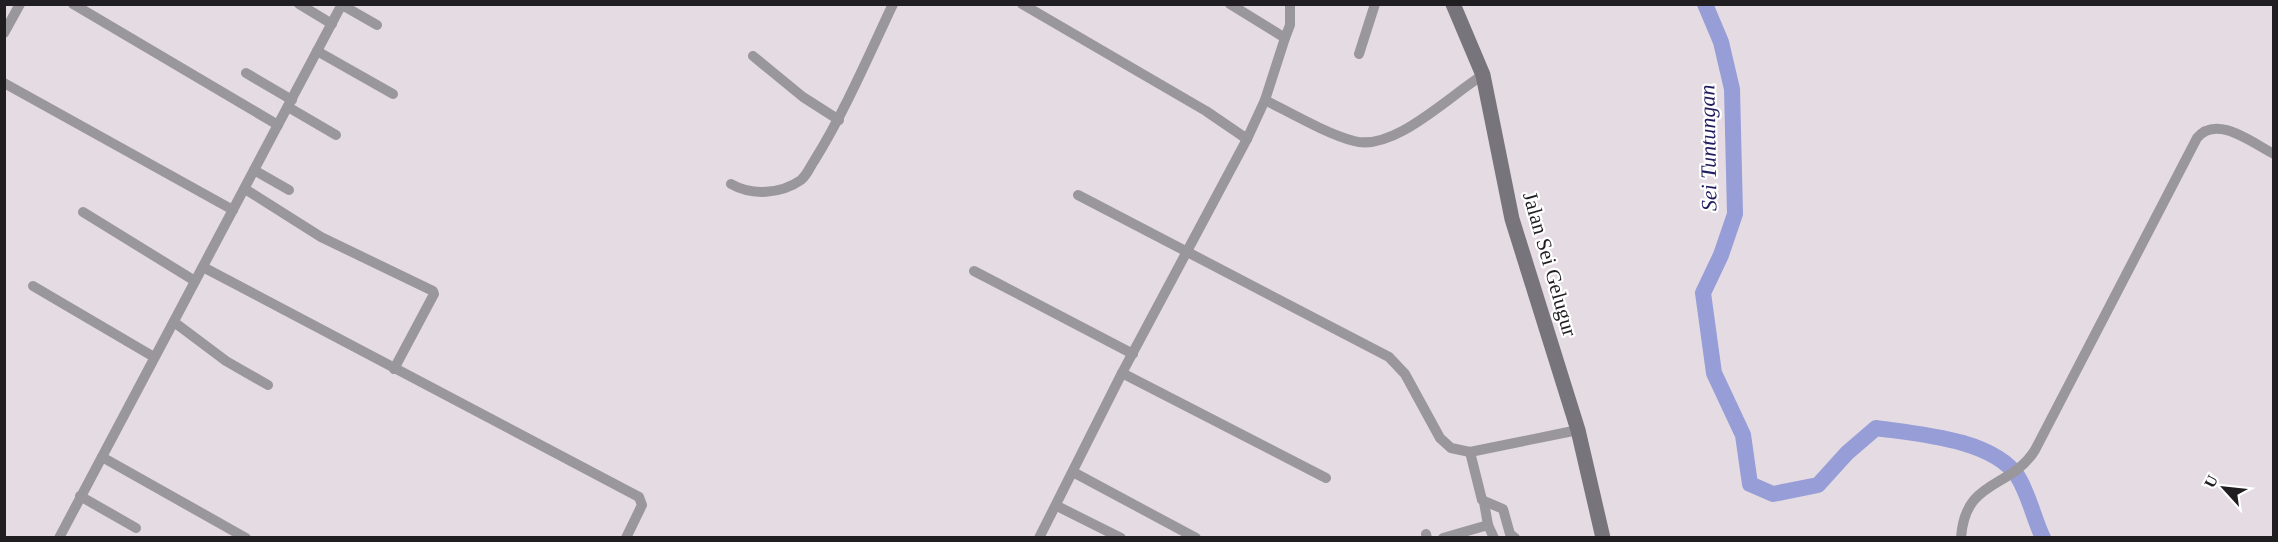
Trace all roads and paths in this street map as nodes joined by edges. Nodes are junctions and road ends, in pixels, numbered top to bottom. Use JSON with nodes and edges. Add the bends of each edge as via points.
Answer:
{"nodes":[{"id":1,"x":20,"y":4,"type":"edge"},
{"id":2,"x":73,"y":4,"type":"edge"},
{"id":3,"x":299,"y":4,"type":"edge"},
{"id":4,"x":893,"y":4,"type":"edge"},
{"id":5,"x":1022,"y":4,"type":"edge"},
{"id":6,"x":1230,"y":4,"type":"edge"},
{"id":7,"x":1290,"y":4,"type":"edge"},
{"id":8,"x":1375,"y":4,"type":"edge"},
{"id":9,"x":1453,"y":4,"type":"edge"},
{"id":10,"x":342,"y":5,"type":"edge"},
{"id":11,"x":8,"y":19,"type":"edge"},
{"id":12,"x":332,"y":24,"type":"junction"},
{"id":13,"x":377,"y":25,"type":"dead end"},
{"id":14,"x":4,"y":33,"type":"edge"},
{"id":15,"x":1285,"y":38,"type":"junction"},
{"id":16,"x":317,"y":51,"type":"junction"},
{"id":17,"x":1359,"y":54,"type":"dead end"},
{"id":18,"x":753,"y":56,"type":"dead end"},
{"id":19,"x":246,"y":73,"type":"dead end"},
{"id":20,"x":1482,"y":75,"type":"junction"},
{"id":21,"x":4,"y":83,"type":"edge"},
{"id":22,"x":393,"y":94,"type":"dead end"},
{"id":23,"x":1264,"y":100,"type":"junction"},
{"id":24,"x":290,"y":104,"type":"junction"},
{"id":25,"x":839,"y":120,"type":"junction"},
{"id":26,"x":278,"y":125,"type":"junction"},
{"id":27,"x":336,"y":135,"type":"dead end"},
{"id":28,"x":1247,"y":139,"type":"junction"},
{"id":29,"x":2274,"y":154,"type":"edge"},
{"id":30,"x":254,"y":170,"type":"junction"},
{"id":31,"x":731,"y":184,"type":"dead end"},
{"id":32,"x":244,"y":189,"type":"junction"},
{"id":33,"x":289,"y":190,"type":"dead end"},
{"id":34,"x":1078,"y":195,"type":"dead end"},
{"id":35,"x":233,"y":210,"type":"junction"},
{"id":36,"x":83,"y":212,"type":"dead end"},
{"id":37,"x":1188,"y":250,"type":"junction"},
{"id":38,"x":203,"y":267,"type":"junction"},
{"id":39,"x":974,"y":271,"type":"dead end"},
{"id":40,"x":195,"y":281,"type":"junction"},
{"id":41,"x":33,"y":286,"type":"dead end"},
{"id":42,"x":174,"y":322,"type":"junction"},
{"id":43,"x":1133,"y":354,"type":"junction"},
{"id":44,"x":153,"y":357,"type":"junction"},
{"id":45,"x":394,"y":369,"type":"junction"},
{"id":46,"x":1122,"y":373,"type":"junction"},
{"id":47,"x":268,"y":385,"type":"dead end"},
{"id":48,"x":1578,"y":430,"type":"junction"},
{"id":49,"x":1470,"y":452,"type":"junction"},
{"id":50,"x":102,"y":457,"type":"junction"},
{"id":51,"x":1073,"y":472,"type":"junction"},
{"id":52,"x":1326,"y":478,"type":"dead end"},
{"id":53,"x":80,"y":496,"type":"junction"},
{"id":54,"x":1484,"y":502,"type":"junction"},
{"id":55,"x":1057,"y":506,"type":"junction"},
{"id":56,"x":1488,"y":525,"type":"junction"},
{"id":57,"x":136,"y":528,"type":"dead end"},
{"id":58,"x":59,"y":537,"type":"edge"},
{"id":59,"x":246,"y":537,"type":"edge"},
{"id":60,"x":626,"y":537,"type":"edge"},
{"id":61,"x":1040,"y":537,"type":"edge"},
{"id":62,"x":1121,"y":537,"type":"edge"},
{"id":63,"x":1196,"y":537,"type":"edge"},
{"id":64,"x":1443,"y":537,"type":"edge"},
{"id":65,"x":1494,"y":537,"type":"edge"},
{"id":66,"x":1515,"y":537,"type":"edge"},
{"id":67,"x":1603,"y":537,"type":"edge"},
{"id":68,"x":1961,"y":537,"type":"edge"}],
"edges":[{"from":1,"to":11,"type":"street"},
{"from":2,"to":26,"type":"street"},
{"from":3,"to":12,"type":"street"},
{"from":4,"to":25,"type":"street"},
{"from":5,"to":28,"type":"street"},
{"from":6,"to":15,"type":"street"},
{"from":7,"to":15,"type":"street","via":[[1290,26]]},
{"from":8,"to":17,"type":"street"},
{"from":9,"to":20,"type":"main road","name":"Jalan Sei Gelugur"},
{"from":10,"to":12,"type":"street"},
{"from":10,"to":13,"type":"street"},
{"from":11,"to":14,"type":"street"},
{"from":12,"to":16,"type":"street"},
{"from":15,"to":23,"type":"street"},
{"from":16,"to":22,"type":"street"},
{"from":16,"to":24,"type":"street"},
{"from":18,"to":25,"type":"street","via":[[803,97]]},
{"from":19,"to":24,"type":"street"},
{"from":20,"to":23,"type":"street","via":[[1424,117],[1369,144],[1353,141]]},
{"from":20,"to":48,"type":"main road","name":"Jalan Sei Gelugur","via":[[1512,219]]},
{"from":21,"to":35,"type":"street"},
{"from":23,"to":28,"type":"street"},
{"from":24,"to":26,"type":"street"},
{"from":24,"to":27,"type":"street"},
{"from":25,"to":31,"type":"street","via":[[801,180],[781,190],[765,191],[746,191]]},
{"from":26,"to":30,"type":"street"},
{"from":28,"to":37,"type":"street"},
{"from":29,"to":68,"type":"street","via":[[2217,127],[2206,129],[2197,138],[2035,450],[2021,466],[1982,492],[1966,510]]},
{"from":30,"to":32,"type":"street"},
{"from":30,"to":33,"type":"street"},
{"from":32,"to":35,"type":"street"},
{"from":32,"to":45,"type":"street","via":[[321,237],[434,292]]},
{"from":34,"to":37,"type":"street"},
{"from":35,"to":38,"type":"street"},
{"from":36,"to":40,"type":"street"},
{"from":37,"to":43,"type":"street"},
{"from":37,"to":49,"type":"street","via":[[1389,357],[1405,374],[1440,438],[1451,448]]},
{"from":38,"to":40,"type":"street"},
{"from":38,"to":45,"type":"street"},
{"from":39,"to":43,"type":"street"},
{"from":40,"to":42,"type":"street"},
{"from":41,"to":44,"type":"street"},
{"from":42,"to":44,"type":"street"},
{"from":42,"to":47,"type":"street","via":[[226,361]]},
{"from":43,"to":46,"type":"street"},
{"from":44,"to":50,"type":"street"},
{"from":45,"to":60,"type":"street","via":[[641,498],[642,505]]},
{"from":46,"to":51,"type":"street"},
{"from":46,"to":52,"type":"street"},
{"from":48,"to":49,"type":"street"},
{"from":48,"to":67,"type":"main road","name":"Jalan Sei Gelugur"},
{"from":49,"to":54,"type":"street"},
{"from":50,"to":53,"type":"street"},
{"from":50,"to":59,"type":"street"},
{"from":51,"to":55,"type":"street"},
{"from":51,"to":63,"type":"street"},
{"from":53,"to":57,"type":"street"},
{"from":53,"to":58,"type":"street"},
{"from":54,"to":56,"type":"street"},
{"from":54,"to":66,"type":"street","via":[[1503,509],[1510,534]]},
{"from":55,"to":61,"type":"street"},
{"from":55,"to":62,"type":"street"},
{"from":56,"to":64,"type":"street"},
{"from":56,"to":65,"type":"street"}]}
